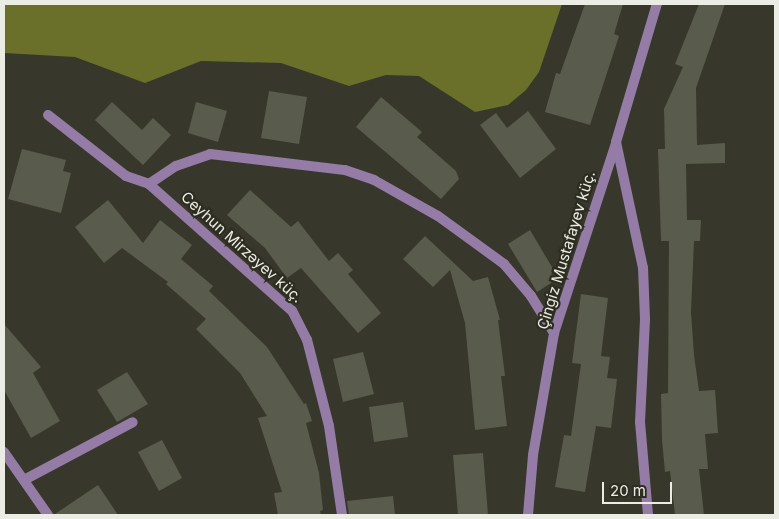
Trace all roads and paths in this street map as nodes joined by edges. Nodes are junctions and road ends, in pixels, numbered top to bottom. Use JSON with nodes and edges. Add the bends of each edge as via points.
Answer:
{"nodes":[{"id":1,"x":658,"y":4,"type":"edge"},
{"id":2,"x":48,"y":115,"type":"dead end"},
{"id":3,"x":616,"y":142,"type":"junction"},
{"id":4,"x":149,"y":184,"type":"junction"},
{"id":5,"x":554,"y":333,"type":"junction"},
{"id":6,"x":134,"y":422,"type":"dead end"},
{"id":7,"x":4,"y":452,"type":"edge"},
{"id":8,"x":24,"y":480,"type":"junction"},
{"id":9,"x":48,"y":515,"type":"edge"},
{"id":10,"x":342,"y":515,"type":"edge"},
{"id":11,"x":528,"y":515,"type":"edge"},
{"id":12,"x":648,"y":515,"type":"edge"}],
"edges":[{"from":1,"to":3,"type":"street","name":"Çingiz Mustafayev küç."},
{"from":2,"to":4,"type":"street","name":"Ceyhun Mirzəyev küç.","via":[[126,176]]},
{"from":3,"to":5,"type":"street","name":"Çingiz Mustafayev küç."},
{"from":3,"to":12,"type":"street","name":"Çingiz Mustafayev küç.","via":[[643,268],[645,336],[640,422]]},
{"from":4,"to":5,"type":"street","via":[[176,166],[210,154],[346,170],[374,180],[467,235],[504,264],[531,296]]},
{"from":4,"to":10,"type":"street","name":"Ceyhun Mirzəyev küç.","via":[[292,311],[307,340],[329,426]]},
{"from":5,"to":11,"type":"street","name":"Çingiz Mustafayev küç.","via":[[533,455]]},
{"from":6,"to":8,"type":"street"},
{"from":7,"to":8,"type":"street"},
{"from":8,"to":9,"type":"street"}]}
